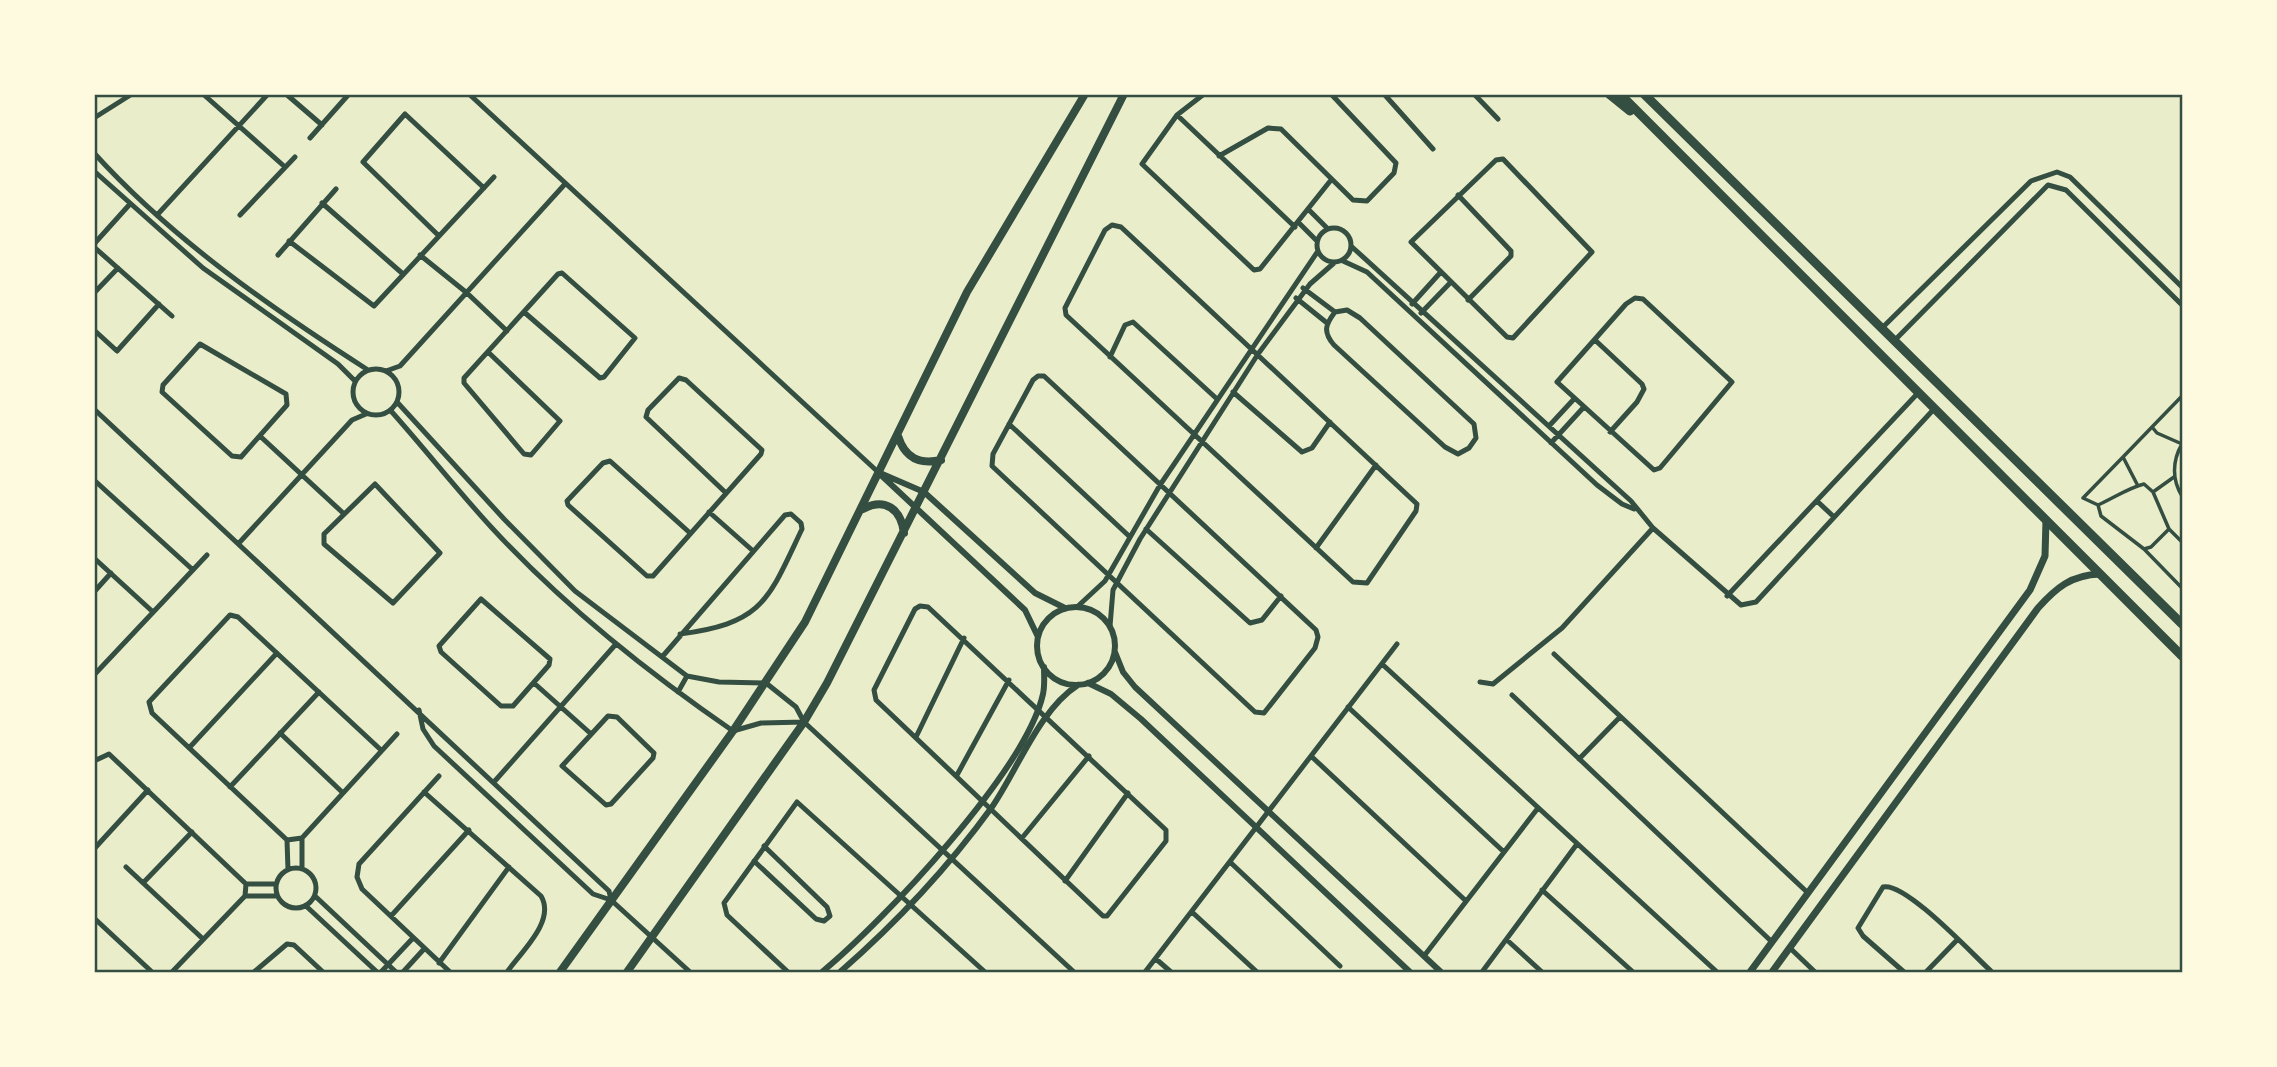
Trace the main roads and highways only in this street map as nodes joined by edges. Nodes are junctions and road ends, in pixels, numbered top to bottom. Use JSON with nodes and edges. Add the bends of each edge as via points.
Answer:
{"nodes":[{"id":1,"x":1085,"y":94,"type":"edge"},
{"id":2,"x":1124,"y":94,"type":"edge"},
{"id":3,"x":1609,"y":94,"type":"edge"},
{"id":4,"x":1620,"y":94,"type":"edge"},
{"id":5,"x":1644,"y":94,"type":"edge"},
{"id":6,"x":1651,"y":94,"type":"edge"},
{"id":7,"x":1656,"y":105,"type":"junction"},
{"id":8,"x":1656,"y":129,"type":"junction"},
{"id":9,"x":898,"y":436,"type":"junction"},
{"id":10,"x":941,"y":460,"type":"junction"},
{"id":11,"x":862,"y":509,"type":"junction"},
{"id":12,"x":2046,"y":520,"type":"junction"},
{"id":13,"x":904,"y":533,"type":"junction"},
{"id":14,"x":2099,"y":574,"type":"junction"},
{"id":15,"x":2182,"y":624,"type":"edge"},
{"id":16,"x":1988,"y":646,"type":"junction"},
{"id":17,"x":2003,"y":656,"type":"junction"},
{"id":18,"x":2182,"y":656,"type":"edge"},
{"id":19,"x":560,"y":972,"type":"edge"},
{"id":20,"x":627,"y":972,"type":"edge"},
{"id":21,"x":1750,"y":972,"type":"edge"},
{"id":22,"x":1772,"y":972,"type":"edge"}],
"edges":[{"from":1,"to":9,"type":"main road","via":[[967,292]]},
{"from":2,"to":10,"type":"main road"},
{"from":3,"to":8,"type":"highway"},
{"from":4,"to":8,"type":"highway"},
{"from":5,"to":7,"type":"highway"},
{"from":6,"to":7,"type":"highway"},
{"from":7,"to":15,"type":"highway"},
{"from":8,"to":12,"type":"highway"},
{"from":9,"to":10,"type":"main road","via":[[913,459]]},
{"from":9,"to":11,"type":"main road"},
{"from":10,"to":13,"type":"main road"},
{"from":11,"to":13,"type":"main road","via":[[876,504],[891,507],[901,517]]},
{"from":11,"to":19,"type":"main road","via":[[805,622],[766,683]]},
{"from":12,"to":14,"type":"highway"},
{"from":12,"to":16,"type":"main road","via":[[2041,569]]},
{"from":13,"to":20,"type":"main road","via":[[804,722]]},
{"from":14,"to":17,"type":"main road","via":[[2074,577],[2061,585]]},
{"from":14,"to":18,"type":"highway"},
{"from":16,"to":17,"type":"main road"},
{"from":16,"to":21,"type":"main road"},
{"from":17,"to":22,"type":"main road"}]}
